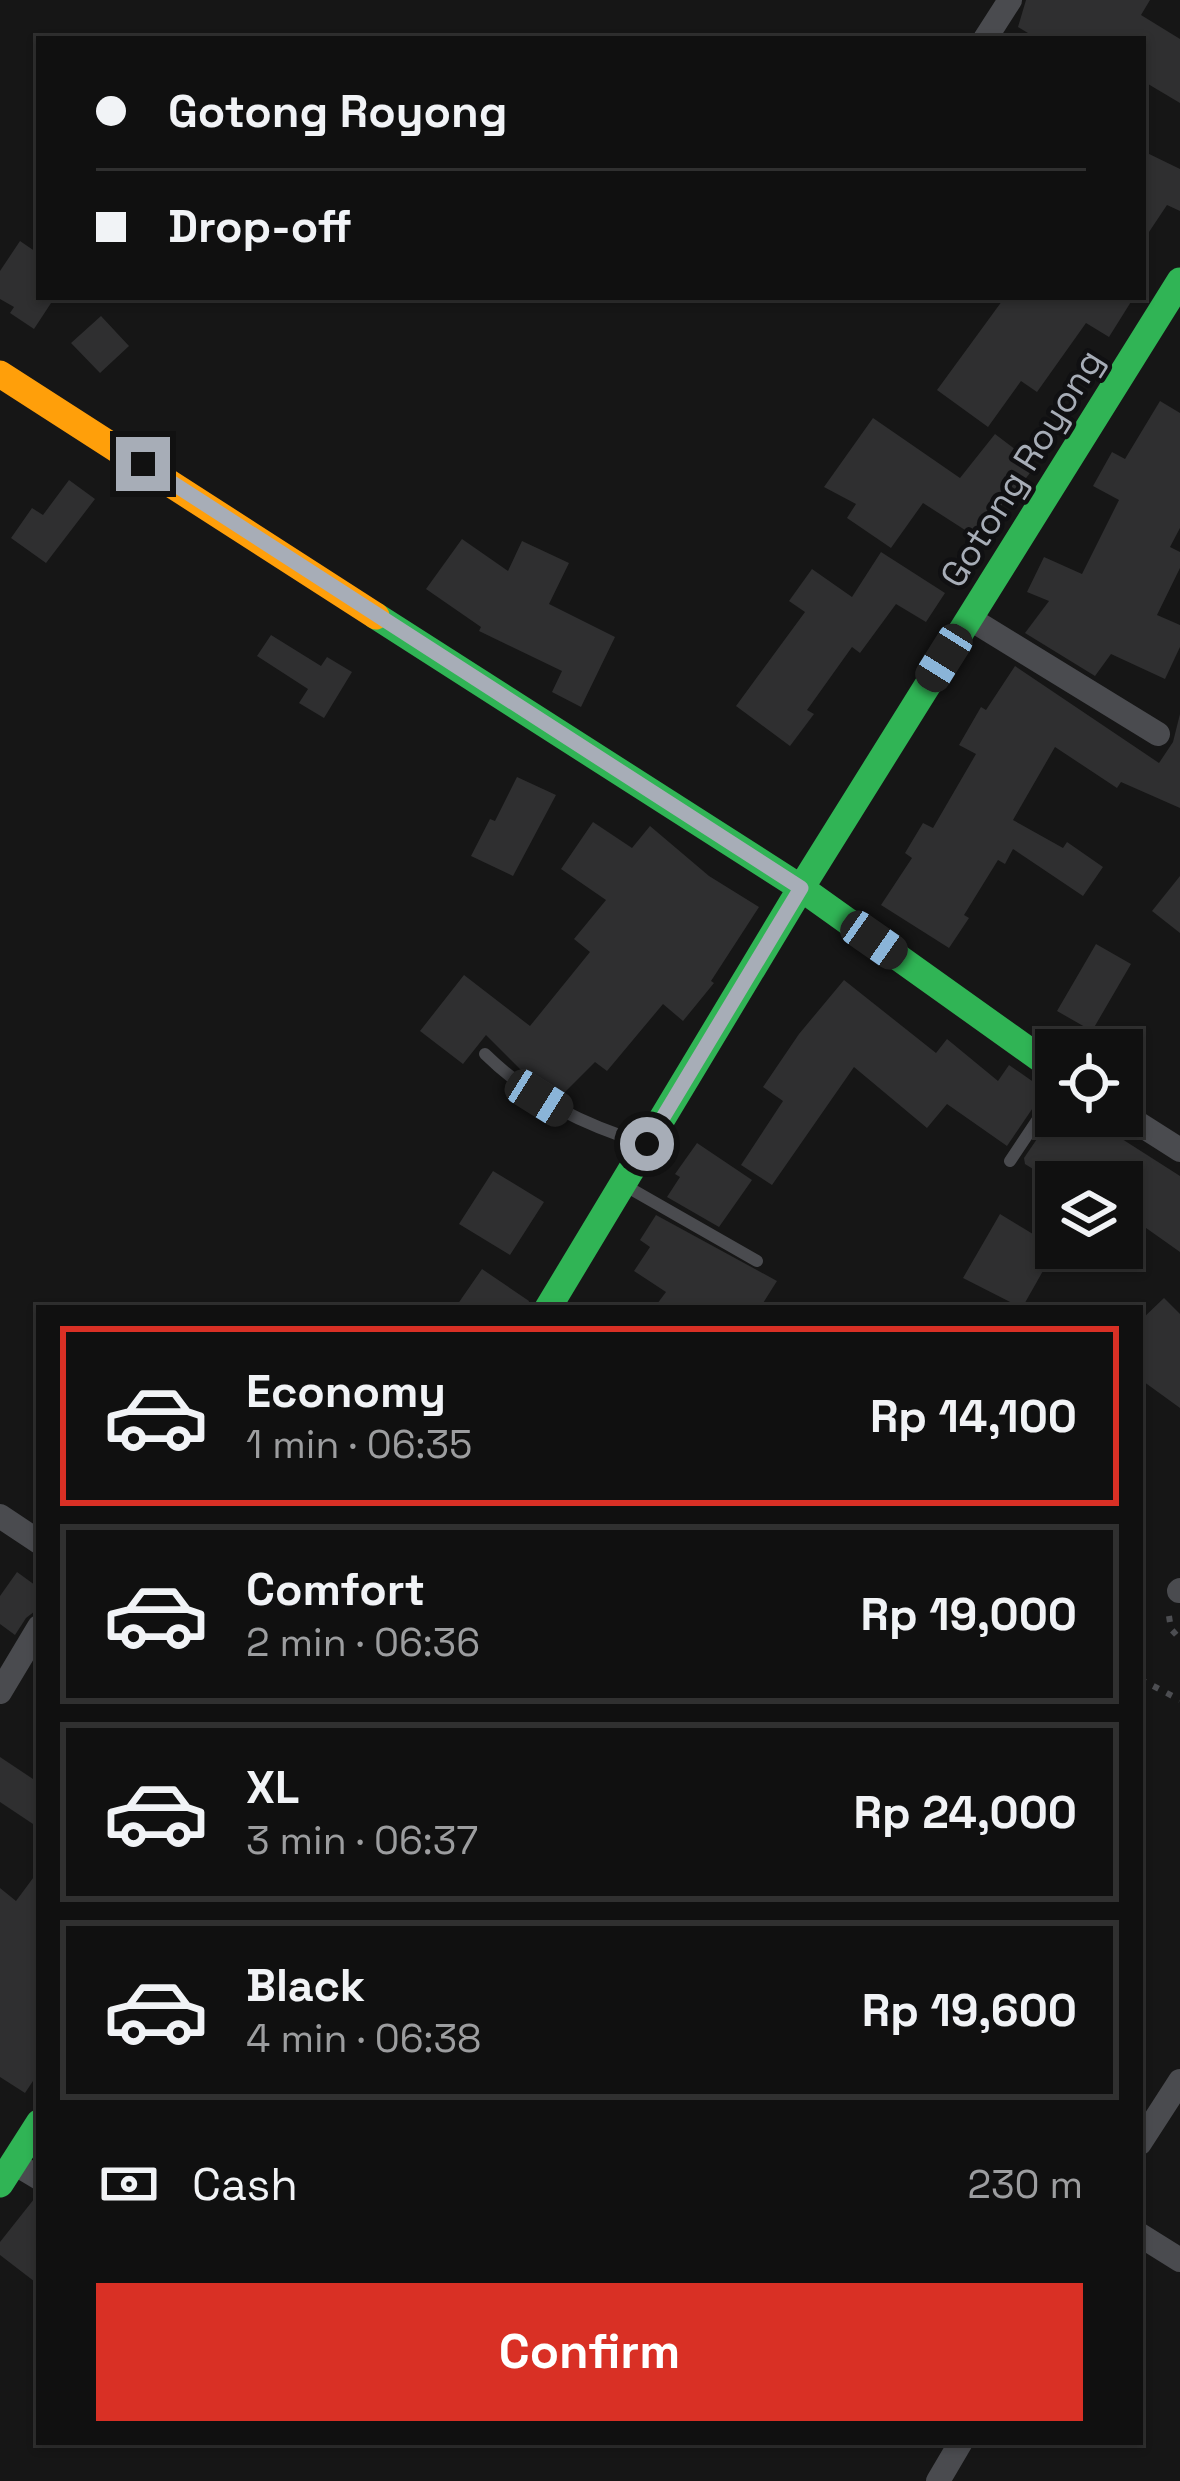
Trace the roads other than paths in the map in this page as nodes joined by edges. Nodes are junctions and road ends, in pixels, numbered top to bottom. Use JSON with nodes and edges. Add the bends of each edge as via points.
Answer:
{"nodes":[{"id":1,"x":1010,"y":0,"type":"edge"},
{"id":2,"x":987,"y":36,"type":"edge"},
{"id":3,"x":1180,"y":281,"type":"edge"},
{"id":4,"x":0,"y":374,"type":"edge"},
{"id":5,"x":969,"y":618,"type":"junction"},
{"id":6,"x":1159,"y":734,"type":"dead end"},
{"id":7,"x":801,"y":888,"type":"junction"},
{"id":8,"x":485,"y":1054,"type":"dead end"},
{"id":9,"x":1035,"y":1055,"type":"edge"},
{"id":10,"x":1035,"y":1123,"type":"edge"},
{"id":11,"x":1143,"y":1126,"type":"edge"},
{"id":12,"x":647,"y":1144,"type":"junction"},
{"id":13,"x":1180,"y":1150,"type":"edge"},
{"id":14,"x":1010,"y":1161,"type":"dead end"},
{"id":15,"x":623,"y":1184,"type":"junction"},
{"id":16,"x":758,"y":1262,"type":"dead end"},
{"id":17,"x":550,"y":1305,"type":"edge"},
{"id":18,"x":0,"y":1516,"type":"edge"},
{"id":19,"x":36,"y":1540,"type":"edge"},
{"id":20,"x":36,"y":1632,"type":"edge"},
{"id":21,"x":0,"y":1692,"type":"edge"},
{"id":22,"x":1180,"y":2081,"type":"edge"},
{"id":23,"x":36,"y":2128,"type":"edge"},
{"id":24,"x":1143,"y":2138,"type":"edge"},
{"id":25,"x":7,"y":2174,"type":"edge"},
{"id":26,"x":1143,"y":2237,"type":"edge"},
{"id":27,"x":1180,"y":2260,"type":"edge"},
{"id":28,"x":959,"y":2445,"type":"edge"},
{"id":29,"x":938,"y":2481,"type":"edge"}],
"edges":[{"from":1,"to":2,"type":"street"},
{"from":3,"to":5,"type":"street","name":"Gotong Royong"},
{"from":4,"to":7,"type":"street"},
{"from":5,"to":6,"type":"street"},
{"from":5,"to":7,"type":"street","name":"Gotong Royong"},
{"from":7,"to":9,"type":"street"},
{"from":7,"to":12,"type":"street","name":"Gotong Royong"},
{"from":8,"to":12,"type":"lane","via":[[563,1113]]},
{"from":10,"to":14,"type":"lane"},
{"from":11,"to":13,"type":"street"},
{"from":12,"to":15,"type":"street","name":"Gotong Royong"},
{"from":15,"to":16,"type":"lane"},
{"from":15,"to":17,"type":"street","name":"Gotong Royong"},
{"from":18,"to":19,"type":"street"},
{"from":20,"to":21,"type":"street"},
{"from":22,"to":24,"type":"street"},
{"from":23,"to":25,"type":"street"},
{"from":26,"to":27,"type":"street"},
{"from":28,"to":29,"type":"street"}]}
